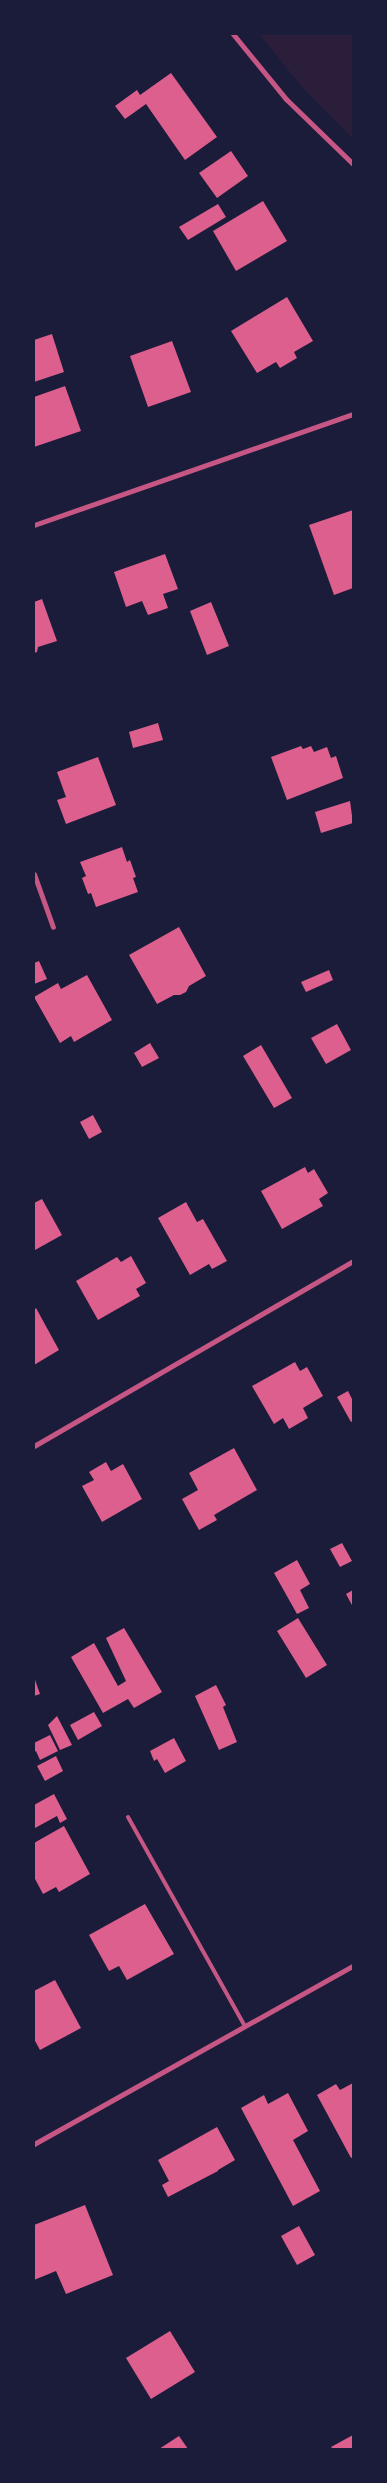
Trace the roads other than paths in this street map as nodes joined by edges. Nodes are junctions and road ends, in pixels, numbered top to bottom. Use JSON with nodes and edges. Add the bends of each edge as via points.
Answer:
{"nodes":[{"id":1,"x":232,"y":34,"type":"edge"},
{"id":2,"x":353,"y":164,"type":"edge"},
{"id":3,"x":353,"y":414,"type":"edge"},
{"id":4,"x":34,"y":525,"type":"edge"},
{"id":5,"x":34,"y":874,"type":"edge"},
{"id":6,"x":52,"y":927,"type":"dead end"},
{"id":7,"x":353,"y":1261,"type":"edge"},
{"id":8,"x":34,"y":1446,"type":"edge"},
{"id":9,"x":128,"y":1817,"type":"dead end"},
{"id":10,"x":353,"y":1966,"type":"edge"},
{"id":11,"x":245,"y":2026,"type":"junction"},
{"id":12,"x":34,"y":2144,"type":"edge"}],
"edges":[{"from":1,"to":2,"type":"street","via":[[286,99]]},
{"from":3,"to":4,"type":"street"},
{"from":5,"to":6,"type":"street"},
{"from":7,"to":8,"type":"street"},
{"from":9,"to":11,"type":"lane"},
{"from":10,"to":11,"type":"street"},
{"from":11,"to":12,"type":"street"}]}
